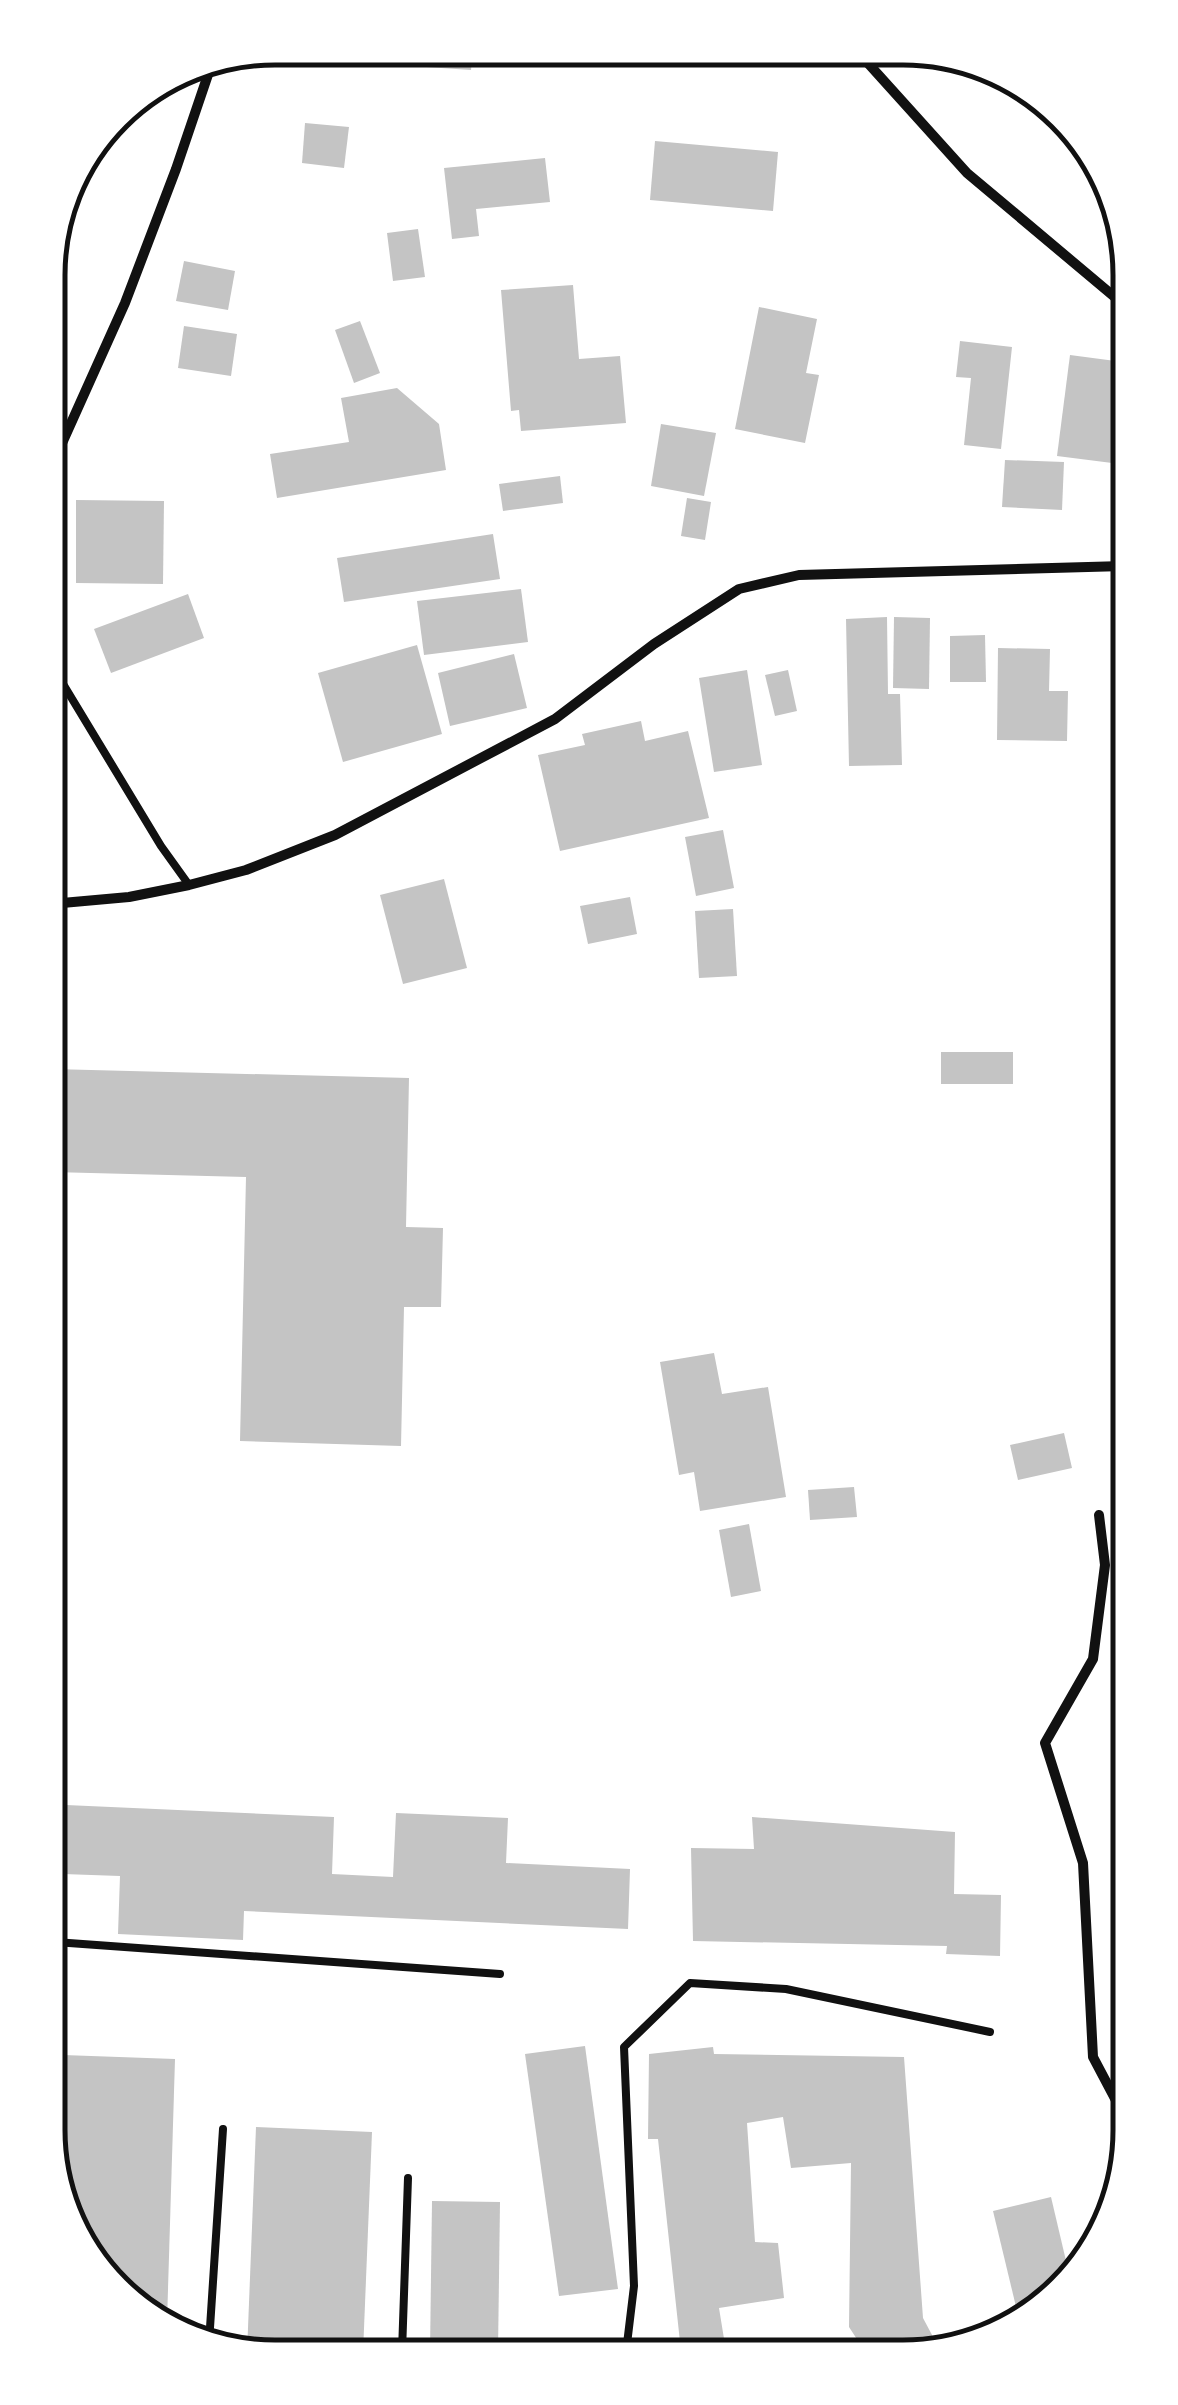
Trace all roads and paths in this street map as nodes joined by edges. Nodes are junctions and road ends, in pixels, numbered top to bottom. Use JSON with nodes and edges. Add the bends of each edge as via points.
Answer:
{"nodes":[{"id":1,"x":870,"y":65,"type":"edge"},
{"id":2,"x":208,"y":76,"type":"edge"},
{"id":3,"x":1113,"y":296,"type":"edge"},
{"id":4,"x":65,"y":437,"type":"edge"},
{"id":5,"x":1113,"y":566,"type":"edge"},
{"id":6,"x":65,"y":687,"type":"edge"},
{"id":7,"x":188,"y":885,"type":"junction"},
{"id":8,"x":65,"y":903,"type":"edge"},
{"id":9,"x":1099,"y":1515,"type":"dead end"},
{"id":10,"x":65,"y":1943,"type":"edge"},
{"id":11,"x":500,"y":1974,"type":"dead end"},
{"id":12,"x":990,"y":2032,"type":"dead end"},
{"id":13,"x":1113,"y":2094,"type":"edge"},
{"id":14,"x":223,"y":2129,"type":"dead end"},
{"id":15,"x":408,"y":2178,"type":"dead end"},
{"id":16,"x":210,"y":2329,"type":"edge"},
{"id":17,"x":402,"y":2340,"type":"edge"},
{"id":18,"x":627,"y":2340,"type":"edge"}],
"edges":[{"from":1,"to":3,"type":"street","via":[[967,173]]},
{"from":2,"to":4,"type":"street","via":[[125,303]]},
{"from":5,"to":7,"type":"street","via":[[799,575],[739,589],[555,719],[335,834]]},
{"from":6,"to":7,"type":"lane"},
{"from":7,"to":8,"type":"street"},
{"from":9,"to":13,"type":"street","via":[[1105,1565],[1093,1658],[1045,1743],[1083,1863],[1093,2056]]},
{"from":10,"to":11,"type":"lane"},
{"from":12,"to":18,"type":"lane","via":[[786,1989],[690,1983],[624,2047],[634,2286]]},
{"from":14,"to":16,"type":"lane"},
{"from":15,"to":17,"type":"lane"}]}
